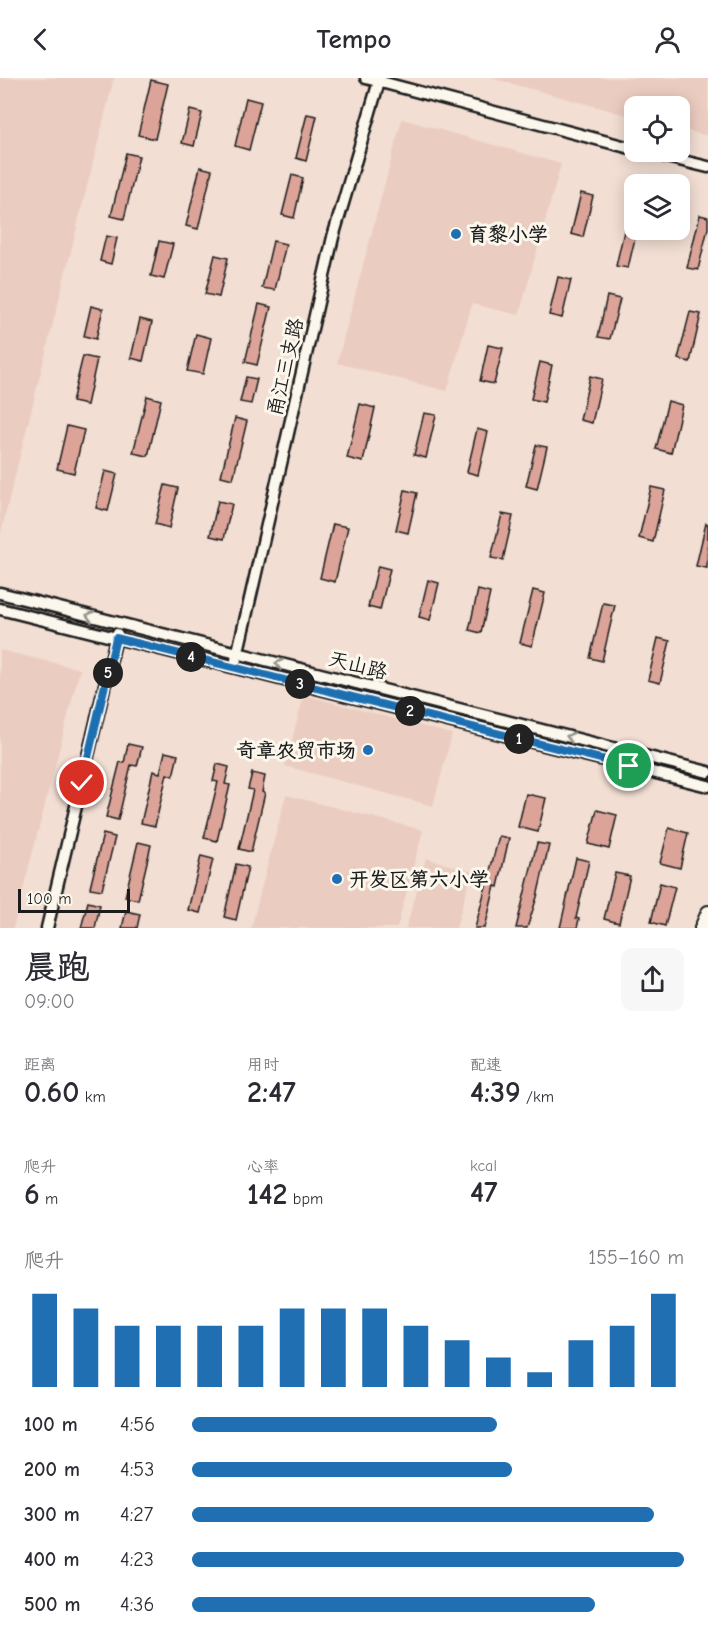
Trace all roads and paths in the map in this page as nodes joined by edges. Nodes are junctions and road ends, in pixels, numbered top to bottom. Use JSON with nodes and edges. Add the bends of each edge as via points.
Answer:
{"nodes":[{"id":1,"x":366,"y":78,"type":"edge"},
{"id":2,"x":380,"y":80,"type":"edge"},
{"id":3,"x":624,"y":146,"type":"edge"},
{"id":4,"x":690,"y":162,"type":"edge"},
{"id":5,"x":708,"y":166,"type":"edge"},
{"id":6,"x":0,"y":593,"type":"edge"},
{"id":7,"x":0,"y":609,"type":"edge"},
{"id":8,"x":120,"y":624,"type":"junction"},
{"id":9,"x":116,"y":638,"type":"junction"},
{"id":10,"x":238,"y":653,"type":"junction"},
{"id":11,"x":234,"y":668,"type":"junction"},
{"id":12,"x":708,"y":772,"type":"edge"},
{"id":13,"x":708,"y":786,"type":"edge"},
{"id":14,"x":708,"y":912,"type":"edge"},
{"id":15,"x":47,"y":928,"type":"edge"},
{"id":16,"x":700,"y":928,"type":"edge"}],
"edges":[{"from":1,"to":2,"type":"street"},
{"from":2,"to":3,"type":"street"},
{"from":2,"to":10,"type":"street","name":"甬江三支路","via":[[333,237]]},
{"from":4,"to":5,"type":"street"},
{"from":8,"to":6,"type":"street","name":"天山路","one_way":true},
{"from":7,"to":9,"type":"street","name":"天山路"},
{"from":8,"to":9,"type":"street"},
{"from":8,"to":10,"type":"street","name":"天山路"},
{"from":9,"to":11,"type":"street","name":"天山路"},
{"from":9,"to":15,"type":"street"},
{"from":10,"to":11,"type":"street","name":"甬江三支路"},
{"from":12,"to":10,"type":"street","name":"天山路","one_way":true},
{"from":11,"to":13,"type":"street","name":"天山路"},
{"from":14,"to":16,"type":"main road"}]}
